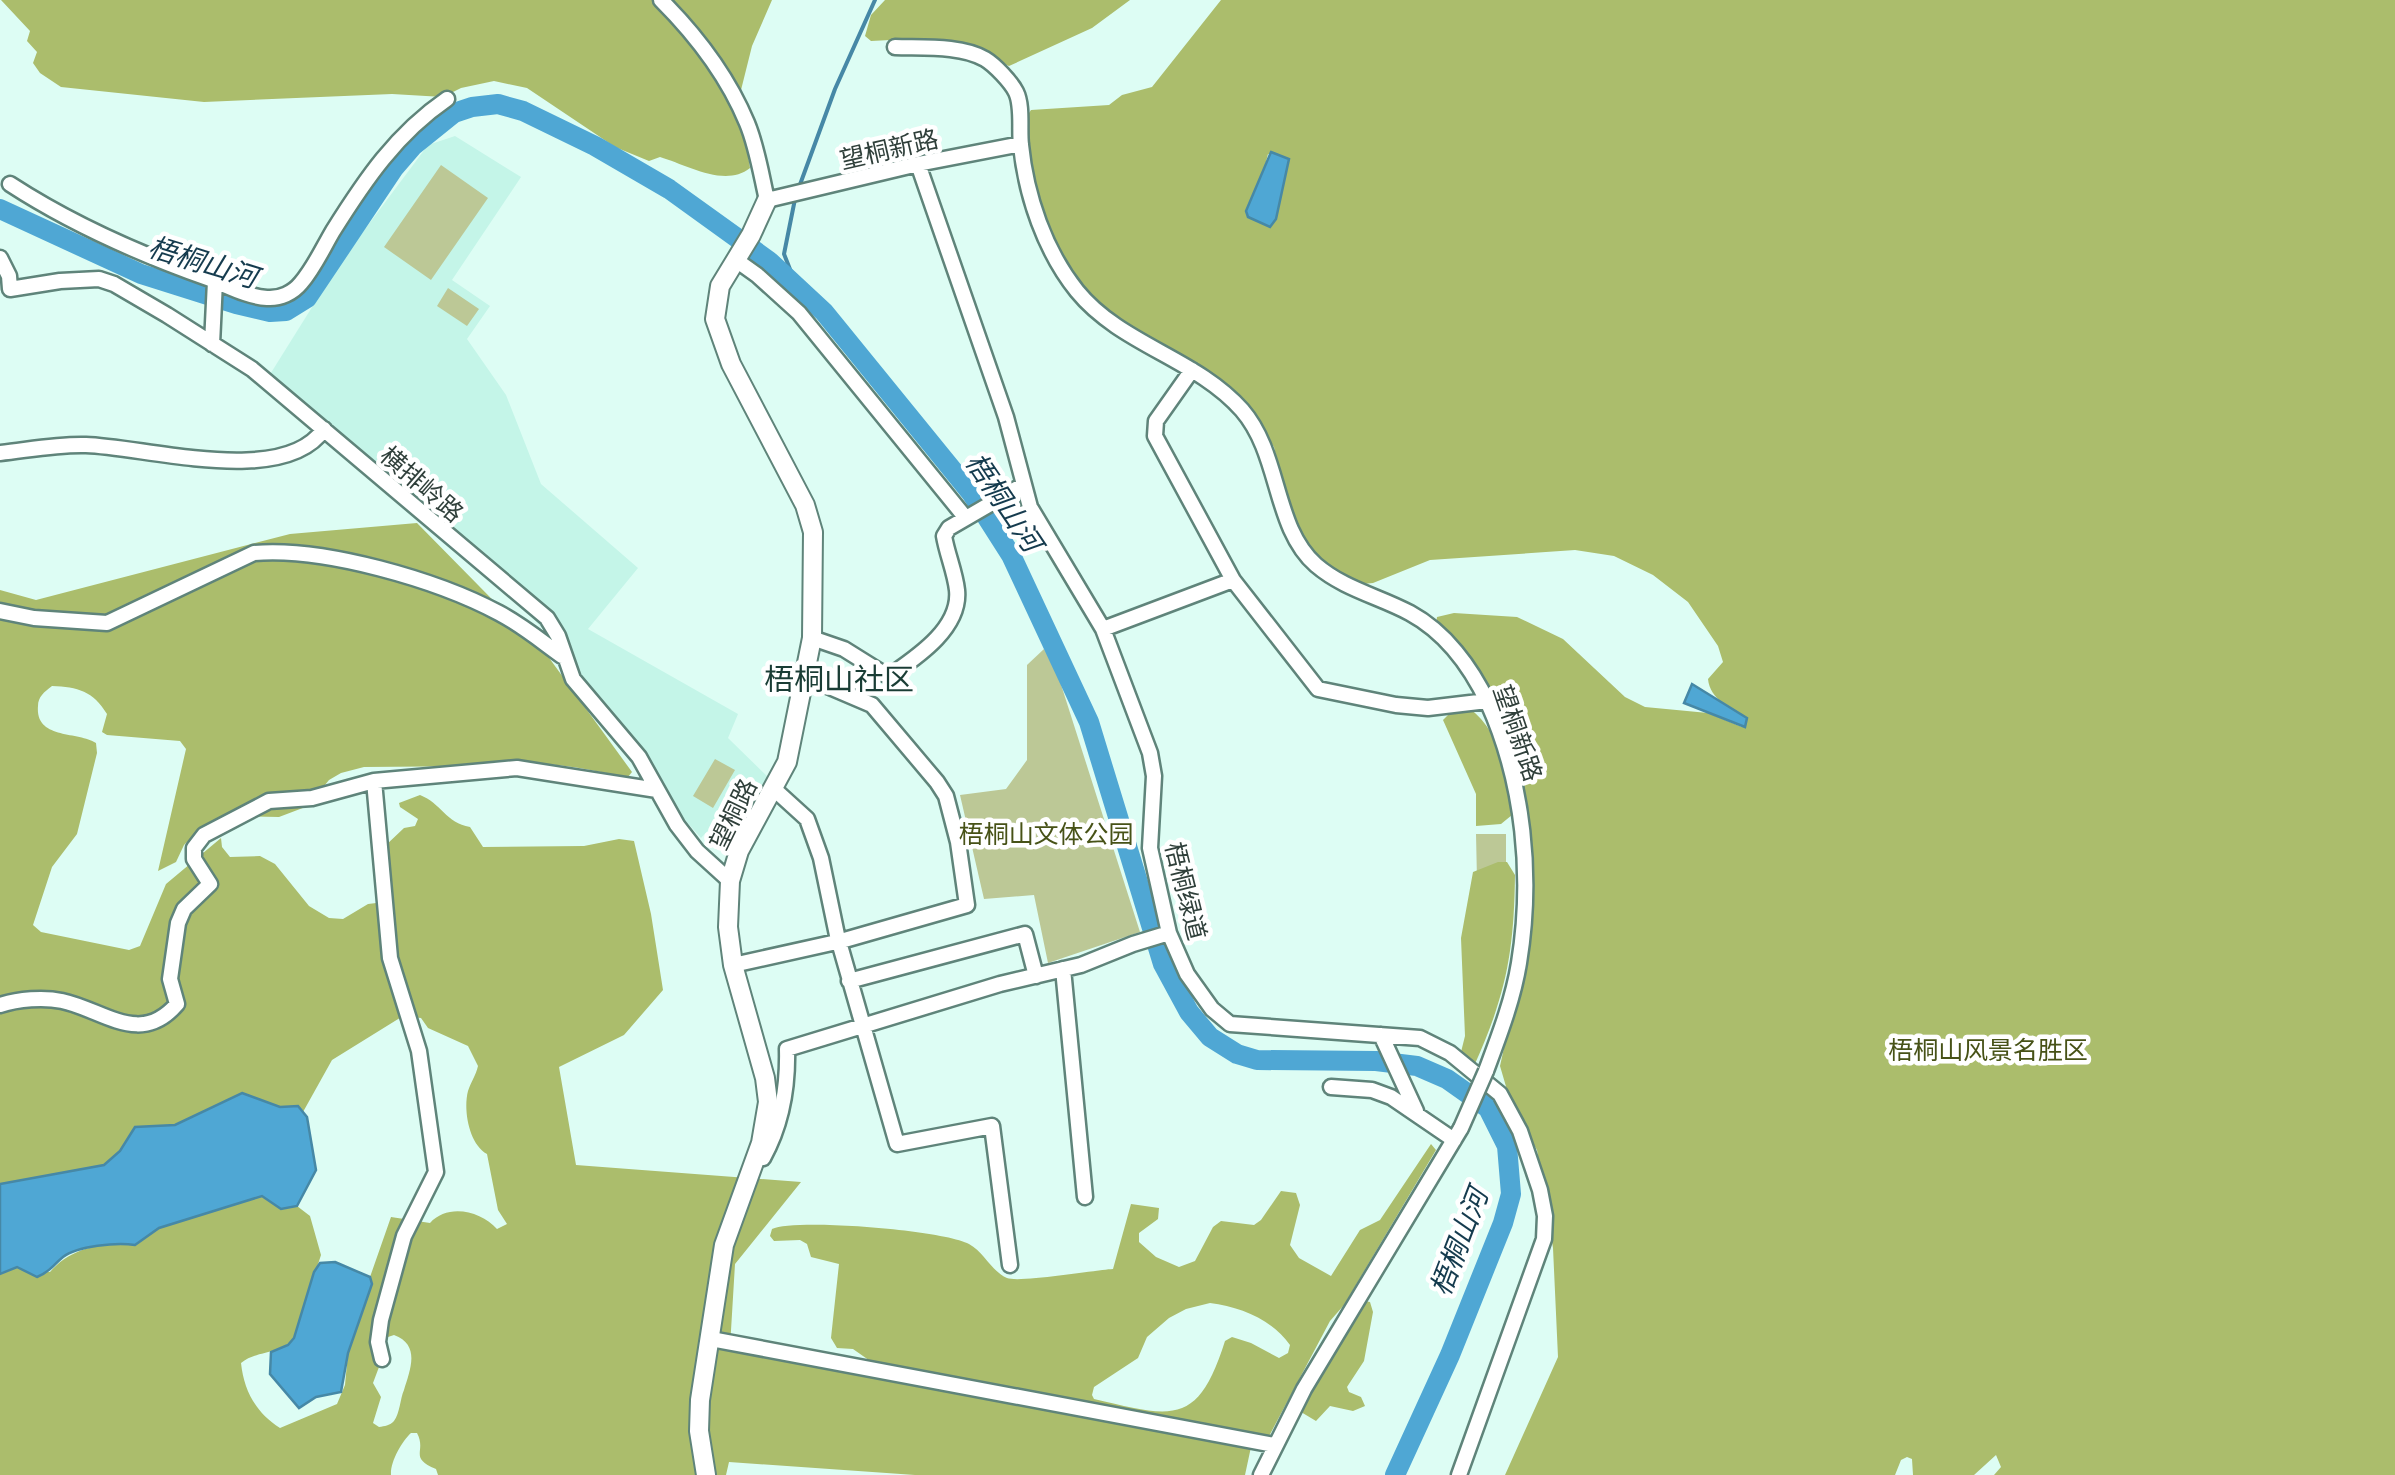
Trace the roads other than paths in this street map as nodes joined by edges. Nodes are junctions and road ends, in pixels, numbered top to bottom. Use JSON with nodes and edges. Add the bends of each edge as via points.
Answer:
{"nodes":[{"id":1,"x":660,"y":0,"type":"edge"},
{"id":2,"x":896,"y":47,"type":"dead end"},
{"id":3,"x":446,"y":99,"type":"dead end"},
{"id":4,"x":1021,"y":144,"type":"junction"},
{"id":5,"x":918,"y":164,"type":"junction"},
{"id":6,"x":10,"y":184,"type":"dead end"},
{"id":7,"x":773,"y":199,"type":"junction"},
{"id":8,"x":0,"y":258,"type":"edge"},
{"id":9,"x":736,"y":260,"type":"junction"},
{"id":10,"x":215,"y":281,"type":"junction"},
{"id":11,"x":5,"y":291,"type":"edge"},
{"id":12,"x":212,"y":344,"type":"junction"},
{"id":13,"x":1192,"y":370,"type":"junction"},
{"id":14,"x":324,"y":429,"type":"junction"},
{"id":15,"x":0,"y":453,"type":"edge"},
{"id":16,"x":1023,"y":485,"type":"junction"},
{"id":17,"x":968,"y":515,"type":"junction"},
{"id":18,"x":1233,"y":580,"type":"junction"},
{"id":19,"x":0,"y":610,"type":"edge"},
{"id":20,"x":1103,"y":629,"type":"junction"},
{"id":21,"x":812,"y":638,"type":"junction"},
{"id":22,"x":563,"y":656,"type":"junction"},
{"id":23,"x":804,"y":676,"type":"junction"},
{"id":24,"x":1487,"y":702,"type":"junction"},
{"id":25,"x":374,"y":782,"type":"junction"},
{"id":26,"x":774,"y":789,"type":"junction"},
{"id":27,"x":658,"y":790,"type":"junction"},
{"id":28,"x":730,"y":881,"type":"junction"},
{"id":29,"x":1166,"y":934,"type":"junction"},
{"id":30,"x":839,"y":942,"type":"junction"},
{"id":31,"x":732,"y":964,"type":"junction"},
{"id":32,"x":1063,"y":969,"type":"junction"},
{"id":33,"x":1036,"y":976,"type":"junction"},
{"id":34,"x":850,"y":981,"type":"junction"},
{"id":35,"x":0,"y":1006,"type":"edge"},
{"id":36,"x":862,"y":1025,"type":"junction"},
{"id":37,"x":1384,"y":1040,"type":"junction"},
{"id":38,"x":1332,"y":1088,"type":"dead end"},
{"id":39,"x":1413,"y":1106,"type":"junction"},
{"id":40,"x":1457,"y":1134,"type":"junction"},
{"id":41,"x":754,"y":1162,"type":"junction"},
{"id":42,"x":1085,"y":1198,"type":"dead end"},
{"id":43,"x":1010,"y":1265,"type":"dead end"},
{"id":44,"x":711,"y":1339,"type":"junction"},
{"id":45,"x":382,"y":1358,"type":"dead end"},
{"id":46,"x":1274,"y":1445,"type":"junction"},
{"id":47,"x":706,"y":1475,"type":"edge"},
{"id":48,"x":1261,"y":1475,"type":"edge"},
{"id":49,"x":1459,"y":1475,"type":"edge"}],
"edges":[{"from":1,"to":7,"type":"street","via":[[723,78]]},
{"from":2,"to":4,"type":"street","name":"望桐新路","via":[[984,59],[1017,94]]},
{"from":3,"to":10,"type":"street","via":[[386,152],[301,284],[263,298]]},
{"from":4,"to":5,"type":"street","name":"望桐新路"},
{"from":4,"to":13,"type":"street","name":"望桐新路","via":[[1042,231],[1079,294],[1116,326]]},
{"from":5,"to":7,"type":"street","name":"望桐新路"},
{"from":5,"to":16,"type":"street","name":"梧桐绿道"},
{"from":6,"to":10,"type":"street","via":[[57,215]]},
{"from":7,"to":9,"type":"main road","name":"望桐路"},
{"from":8,"to":11,"type":"street","name":"横排岭路","via":[[8,276]]},
{"from":9,"to":17,"type":"street","via":[[799,313]]},
{"from":9,"to":21,"type":"main road","name":"望桐路","via":[[720,286],[716,319],[731,364],[805,505],[812,532]]},
{"from":10,"to":12,"type":"street"},
{"from":11,"to":12,"type":"street","name":"横排岭路","via":[[99,280]]},
{"from":12,"to":14,"type":"street","name":"横排岭路"},
{"from":13,"to":18,"type":"street","via":[[1156,422],[1155,436]]},
{"from":13,"to":24,"type":"street","name":"望桐新路","via":[[1233,400],[1258,433],[1302,550],[1347,587],[1432,628]]},
{"from":14,"to":15,"type":"street","via":[[314,445],[250,460],[83,445]]},
{"from":14,"to":22,"type":"street","name":"横排岭路","via":[[547,618]]},
{"from":16,"to":17,"type":"street"},
{"from":16,"to":20,"type":"street","name":"梧桐绿道","via":[[1030,508]]},
{"from":17,"to":21,"type":"street","via":[[944,536],[957,592],[954,610],[923,652],[891,675]]},
{"from":18,"to":20,"type":"street"},
{"from":18,"to":24,"type":"street","via":[[1318,689],[1428,708]]},
{"from":19,"to":22,"type":"street","via":[[107,624],[254,553],[282,551],[437,587],[496,611]]},
{"from":20,"to":29,"type":"street","name":"梧桐绿道","via":[[1150,753],[1150,848]]},
{"from":21,"to":23,"type":"main road","name":"望桐路"},
{"from":22,"to":27,"type":"street","name":"横排岭路"},
{"from":23,"to":26,"type":"main road","name":"望桐路","via":[[787,762]]},
{"from":23,"to":30,"type":"street","via":[[872,705],[938,782],[967,905]]},
{"from":24,"to":40,"type":"street","name":"望桐新路","bridge":true,"via":[[1521,819],[1519,962],[1503,1025]]},
{"from":25,"to":27,"type":"street","via":[[517,768]]},
{"from":25,"to":35,"type":"street","via":[[268,801],[204,835],[194,859],[210,884],[178,924],[170,979],[177,1004],[151,1026],[65,1001]]},
{"from":25,"to":45,"type":"street","via":[[390,958],[413,1026],[436,1172],[404,1236],[378,1342]]},
{"from":26,"to":28,"type":"main road","name":"望桐路"},
{"from":26,"to":30,"type":"street","via":[[807,819]]},
{"from":27,"to":28,"type":"street","name":"横排岭路","via":[[697,851]]},
{"from":28,"to":31,"type":"main road","name":"望桐路"},
{"from":29,"to":32,"type":"street"},
{"from":29,"to":37,"type":"street","name":"梧桐绿道","via":[[1186,974],[1230,1024]]},
{"from":30,"to":31,"type":"street"},
{"from":30,"to":34,"type":"street"},
{"from":31,"to":41,"type":"main road","name":"望桐路","via":[[766,1090],[766,1123]]},
{"from":32,"to":33,"type":"street"},
{"from":32,"to":42,"type":"street"},
{"from":33,"to":34,"type":"street","via":[[1025,934]]},
{"from":33,"to":36,"type":"street"},
{"from":34,"to":36,"type":"street"},
{"from":36,"to":41,"type":"street","via":[[786,1049],[788,1083],[775,1134]]},
{"from":36,"to":43,"type":"street","via":[[896,1144],[992,1126]]},
{"from":37,"to":39,"type":"street"},
{"from":37,"to":49,"type":"street","name":"梧桐绿道","via":[[1435,1043],[1500,1094],[1528,1150],[1545,1216],[1528,1290]]},
{"from":38,"to":39,"type":"street","via":[[1372,1090]]},
{"from":39,"to":40,"type":"street"},
{"from":40,"to":46,"type":"street","name":"望桐新路"},
{"from":41,"to":44,"type":"main road","name":"望桐路","via":[[724,1245]]},
{"from":44,"to":46,"type":"street"},
{"from":44,"to":47,"type":"main road","name":"望桐路","via":[[700,1400]]},
{"from":46,"to":48,"type":"street","name":"望桐新路"}]}
